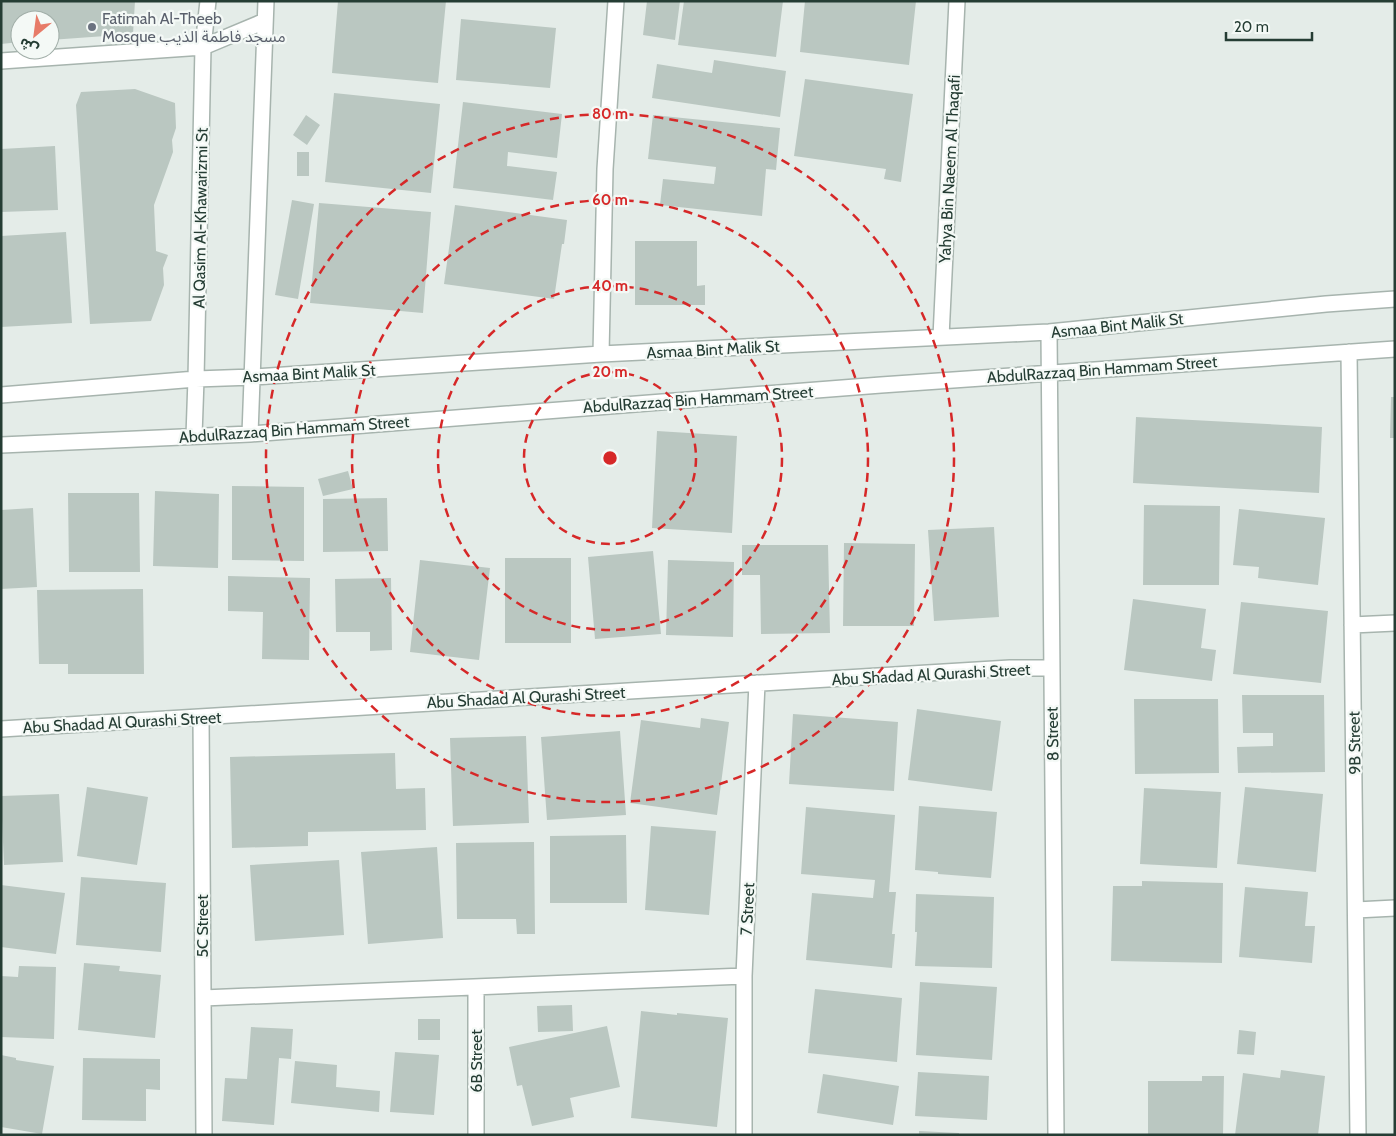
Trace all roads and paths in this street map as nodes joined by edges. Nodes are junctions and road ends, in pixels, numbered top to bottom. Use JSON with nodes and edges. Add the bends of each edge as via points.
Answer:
{"nodes":[{"id":1,"x":208,"y":1,"type":"edge"},
{"id":2,"x":266,"y":1,"type":"edge"},
{"id":3,"x":616,"y":1,"type":"edge"},
{"id":4,"x":957,"y":1,"type":"edge"},
{"id":5,"x":265,"y":21,"type":"junction"},
{"id":6,"x":203,"y":47,"type":"junction"},
{"id":7,"x":1,"y":61,"type":"edge"},
{"id":8,"x":1395,"y":299,"type":"edge"},
{"id":9,"x":1049,"y":332,"type":"junction"},
{"id":10,"x":941,"y":337,"type":"junction"},
{"id":11,"x":1395,"y":349,"type":"edge"},
{"id":12,"x":1349,"y":352,"type":"junction"},
{"id":13,"x":601,"y":354,"type":"junction"},
{"id":14,"x":1048,"y":373,"type":"junction"},
{"id":15,"x":253,"y":377,"type":"junction"},
{"id":16,"x":196,"y":379,"type":"junction"},
{"id":17,"x":1,"y":395,"type":"edge"},
{"id":18,"x":250,"y":434,"type":"junction"},
{"id":19,"x":194,"y":436,"type":"junction"},
{"id":20,"x":1,"y":445,"type":"edge"},
{"id":21,"x":1395,"y":623,"type":"edge"},
{"id":22,"x":1352,"y":625,"type":"junction"},
{"id":23,"x":1052,"y":668,"type":"junction"},
{"id":24,"x":757,"y":683,"type":"junction"},
{"id":25,"x":201,"y":717,"type":"junction"},
{"id":26,"x":1,"y":729,"type":"edge"},
{"id":27,"x":1395,"y":908,"type":"edge"},
{"id":28,"x":1356,"y":910,"type":"junction"},
{"id":29,"x":744,"y":976,"type":"junction"},
{"id":30,"x":476,"y":987,"type":"junction"},
{"id":31,"x":203,"y":998,"type":"junction"},
{"id":32,"x":204,"y":1135,"type":"edge"},
{"id":33,"x":476,"y":1135,"type":"edge"},
{"id":34,"x":744,"y":1135,"type":"edge"},
{"id":35,"x":1056,"y":1135,"type":"edge"},
{"id":36,"x":1358,"y":1135,"type":"edge"}],
"edges":[{"from":1,"to":6,"type":"street","name":"Al Qasim Al-Khawarizmi St"},
{"from":2,"to":5,"type":"street"},
{"from":3,"to":13,"type":"street","via":[[606,169]]},
{"from":4,"to":10,"type":"street","name":"Yahya Bin Naeem Al Thaqafi"},
{"from":5,"to":6,"type":"street"},
{"from":5,"to":15,"type":"street"},
{"from":6,"to":7,"type":"street"},
{"from":6,"to":16,"type":"street","name":"Al Qasim Al-Khawarizmi St"},
{"from":8,"to":9,"type":"street","name":"Asmaa Bint Malik St"},
{"from":9,"to":10,"type":"street","name":"Asmaa Bint Malik St"},
{"from":9,"to":14,"type":"street","name":"8 Street"},
{"from":10,"to":13,"type":"street","name":"Asmaa Bint Malik St"},
{"from":11,"to":12,"type":"street","name":"AbdulRazzaq Bin Hammam Street"},
{"from":12,"to":14,"type":"street","name":"AbdulRazzaq Bin Hammam Street"},
{"from":12,"to":22,"type":"street","name":"9B Street"},
{"from":13,"to":15,"type":"street","name":"Asmaa Bint Malik St"},
{"from":14,"to":18,"type":"street","name":"AbdulRazzaq Bin Hammam Street"},
{"from":14,"to":23,"type":"street","name":"8 Street"},
{"from":15,"to":16,"type":"street","name":"Asmaa Bint Malik St"},
{"from":15,"to":18,"type":"street"},
{"from":16,"to":17,"type":"street","name":"Asmaa Bint Malik St"},
{"from":16,"to":19,"type":"street","name":"Al Qasim Al-Khawarizmi St"},
{"from":18,"to":19,"type":"street","name":"AbdulRazzaq Bin Hammam Street"},
{"from":19,"to":20,"type":"street","name":"AbdulRazzaq Bin Hammam Street"},
{"from":21,"to":22,"type":"street"},
{"from":22,"to":28,"type":"street","name":"9B Street"},
{"from":23,"to":24,"type":"street","name":"Abu Shadad Al Qurashi Street"},
{"from":23,"to":35,"type":"street","name":"8 Street"},
{"from":24,"to":25,"type":"street","name":"Abu Shadad Al Qurashi Street"},
{"from":24,"to":29,"type":"street","name":"7 Street"},
{"from":25,"to":26,"type":"street","name":"Abu Shadad Al Qurashi Street"},
{"from":25,"to":31,"type":"street","name":"5C Street"},
{"from":27,"to":28,"type":"street"},
{"from":28,"to":36,"type":"street","name":"9B Street"},
{"from":29,"to":30,"type":"street"},
{"from":29,"to":34,"type":"street","name":"7 Street"},
{"from":30,"to":31,"type":"street"},
{"from":30,"to":33,"type":"street","name":"6B Street"},
{"from":31,"to":32,"type":"street","name":"5C Street"}]}
